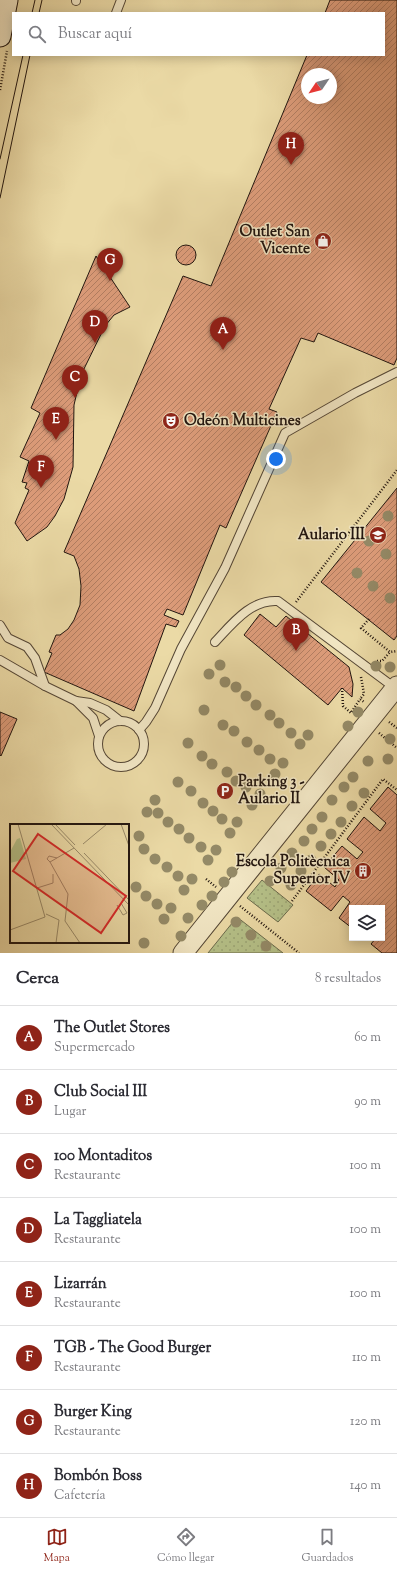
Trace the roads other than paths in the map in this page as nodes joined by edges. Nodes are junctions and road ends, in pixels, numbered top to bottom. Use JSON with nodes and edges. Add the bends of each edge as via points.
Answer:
{"nodes":[{"id":1,"x":7,"y":0,"type":"edge"},
{"id":2,"x":121,"y":0,"type":"edge"},
{"id":3,"x":116,"y":12,"type":"edge"},
{"id":4,"x":4,"y":40,"type":"edge"},
{"id":5,"x":397,"y":372,"type":"edge"},
{"id":6,"x":0,"y":625,"type":"edge"},
{"id":7,"x":215,"y":642,"type":"dead end"},
{"id":8,"x":0,"y":660,"type":"edge"},
{"id":9,"x":45,"y":686,"type":"junction"},
{"id":10,"x":396,"y":687,"type":"edge"},
{"id":11,"x":76,"y":700,"type":"junction"},
{"id":12,"x":120,"y":721,"type":"junction"},
{"id":13,"x":139,"y":730,"type":"junction"},
{"id":14,"x":100,"y":736,"type":"junction"},
{"id":15,"x":184,"y":953,"type":"edge"}],
"edges":[{"from":1,"to":4,"type":"main road"},
{"from":2,"to":3,"type":"lane"},
{"from":5,"to":13,"type":"lane","via":[[285,433],[224,568],[181,649],[155,708]]},
{"from":6,"to":9,"type":"lane","via":[[8,638],[27,647],[35,658]]},
{"from":7,"to":10,"type":"lane","via":[[242,614],[267,600],[278,601]]},
{"from":8,"to":9,"type":"lane"},
{"from":9,"to":11,"type":"lane"},
{"from":10,"to":15,"type":"street"},
{"from":11,"to":12,"type":"lane","via":[[106,710]]},
{"from":11,"to":14,"type":"lane","via":[[92,718]]},
{"from":12,"to":13,"type":"lane","via":[[130,722]]},
{"from":12,"to":14,"type":"lane","via":[[107,726]]},
{"from":13,"to":14,"type":"lane","via":[[144,741],[144,749],[136,763],[128,767],[112,766],[105,761],[98,747]]}]}
